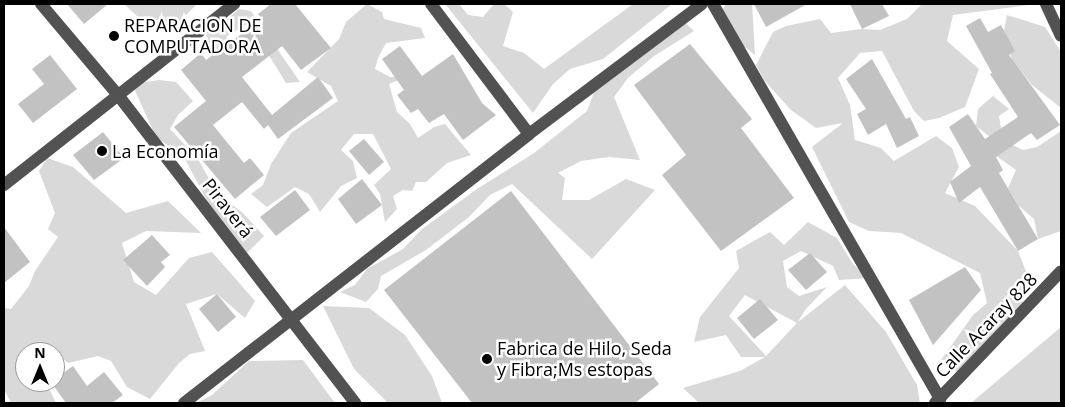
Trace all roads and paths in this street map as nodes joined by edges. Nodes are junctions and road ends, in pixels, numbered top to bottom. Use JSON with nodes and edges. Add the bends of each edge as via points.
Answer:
{"nodes":[{"id":1,"x":41,"y":4,"type":"edge"},
{"id":2,"x":234,"y":4,"type":"edge"},
{"id":3,"x":431,"y":4,"type":"edge"},
{"id":4,"x":702,"y":4,"type":"edge"},
{"id":5,"x":713,"y":4,"type":"edge"},
{"id":6,"x":1046,"y":4,"type":"edge"},
{"id":7,"x":1061,"y":36,"type":"edge"},
{"id":8,"x":118,"y":94,"type":"junction"},
{"id":9,"x":529,"y":134,"type":"junction"},
{"id":10,"x":4,"y":185,"type":"edge"},
{"id":11,"x":1061,"y":271,"type":"edge"},
{"id":12,"x":292,"y":318,"type":"junction"},
{"id":13,"x":937,"y":401,"type":"edge"},
{"id":14,"x":184,"y":403,"type":"edge"},
{"id":15,"x":355,"y":403,"type":"edge"}],
"edges":[{"from":1,"to":8,"type":"street","name":"Piraverá"},
{"from":2,"to":8,"type":"street"},
{"from":3,"to":9,"type":"street"},
{"from":4,"to":9,"type":"street"},
{"from":5,"to":13,"type":"street"},
{"from":6,"to":7,"type":"street"},
{"from":8,"to":10,"type":"street"},
{"from":8,"to":12,"type":"street","name":"Piraverá"},
{"from":9,"to":12,"type":"street"},
{"from":11,"to":13,"type":"street","name":"Calle Acaray 828"},
{"from":12,"to":14,"type":"street"},
{"from":12,"to":15,"type":"street","name":"Piraverá"}]}
